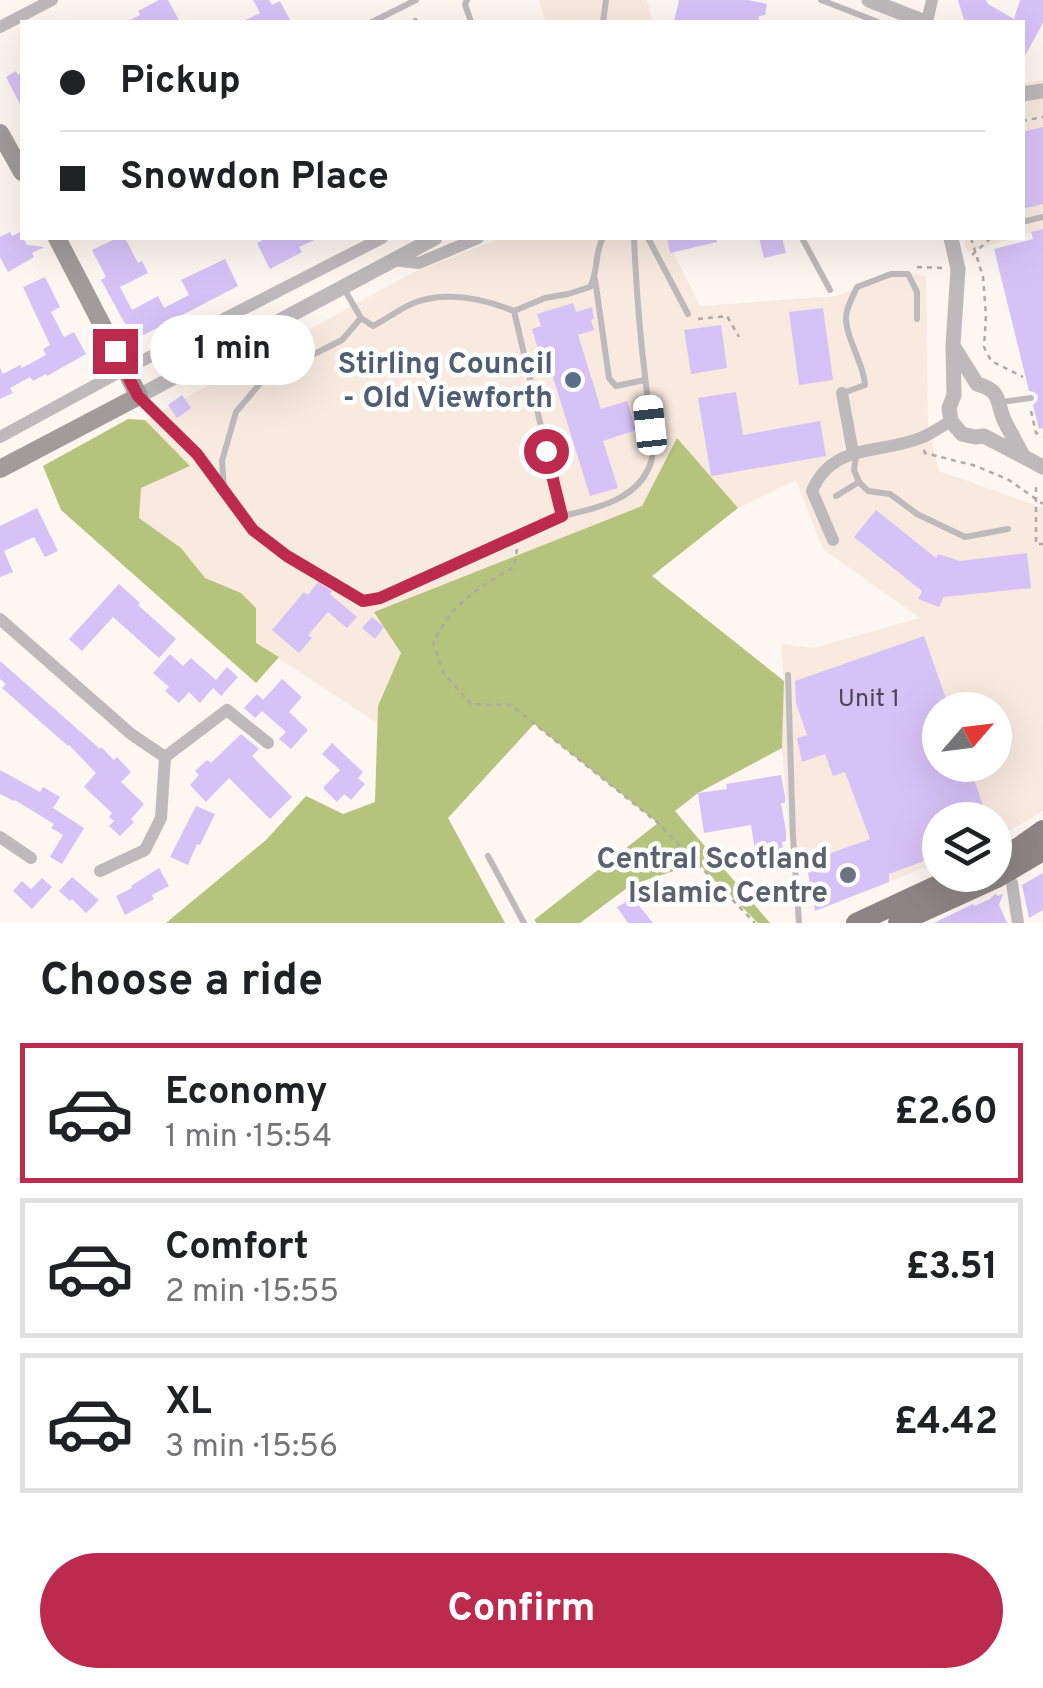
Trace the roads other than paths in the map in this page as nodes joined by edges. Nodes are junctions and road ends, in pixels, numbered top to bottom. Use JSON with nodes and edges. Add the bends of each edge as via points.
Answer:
{"nodes":[{"id":1,"x":52,"y":0,"type":"edge"},
{"id":2,"x":416,"y":0,"type":"edge"},
{"id":3,"x":821,"y":0,"type":"edge"},
{"id":4,"x":868,"y":0,"type":"edge"},
{"id":5,"x":376,"y":20,"type":"edge"},
{"id":6,"x":873,"y":20,"type":"edge"},
{"id":7,"x":921,"y":20,"type":"edge"},
{"id":8,"x":0,"y":28,"type":"edge"},
{"id":9,"x":0,"y":135,"type":"edge"},
{"id":10,"x":20,"y":169,"type":"edge"},
{"id":11,"x":58,"y":240,"type":"edge"},
{"id":12,"x":378,"y":240,"type":"edge"},
{"id":13,"x":431,"y":240,"type":"edge"},
{"id":14,"x":473,"y":240,"type":"edge"},
{"id":15,"x":602,"y":240,"type":"edge"},
{"id":16,"x":634,"y":240,"type":"edge"},
{"id":17,"x":649,"y":240,"type":"edge"},
{"id":18,"x":803,"y":240,"type":"edge"},
{"id":19,"x":951,"y":240,"type":"edge"},
{"id":20,"x":393,"y":260,"type":"junction"},
{"id":21,"x":595,"y":279,"type":"junction"},
{"id":22,"x":343,"y":286,"type":"junction"},
{"id":23,"x":830,"y":290,"type":"dead end"},
{"id":24,"x":514,"y":311,"type":"junction"},
{"id":25,"x":688,"y":314,"type":"road end"},
{"id":26,"x":361,"y":318,"type":"junction"},
{"id":27,"x":917,"y":319,"type":"dead end"},
{"id":28,"x":953,"y":346,"type":"junction"},
{"id":29,"x":125,"y":370,"type":"junction"},
{"id":30,"x":645,"y":380,"type":"junction"},
{"id":31,"x":977,"y":384,"type":"junction"},
{"id":32,"x":842,"y":393,"type":"joint"},
{"id":33,"x":954,"y":395,"type":"junction"},
{"id":34,"x":138,"y":396,"type":"junction"},
{"id":35,"x":1031,"y":398,"type":"dead end"},
{"id":36,"x":1001,"y":409,"type":"junction"},
{"id":37,"x":951,"y":421,"type":"junction"},
{"id":38,"x":984,"y":436,"type":"junction"},
{"id":39,"x":0,"y":437,"type":"edge"},
{"id":40,"x":855,"y":453,"type":"junction"},
{"id":41,"x":1023,"y":456,"type":"junction"},
{"id":42,"x":1043,"y":467,"type":"edge"},
{"id":43,"x":0,"y":468,"type":"edge"},
{"id":44,"x":859,"y":482,"type":"junction"},
{"id":45,"x":224,"y":488,"type":"junction"},
{"id":46,"x":836,"y":496,"type":"dead end"},
{"id":47,"x":562,"y":516,"type":"junction"},
{"id":48,"x":1008,"y":528,"type":"dead end"},
{"id":49,"x":833,"y":540,"type":"dead end"},
{"id":50,"x":0,"y":619,"type":"edge"},
{"id":51,"x":788,"y":675,"type":"dead end"},
{"id":52,"x":268,"y":743,"type":"dead end"},
{"id":53,"x":165,"y":757,"type":"junction"},
{"id":54,"x":1043,"y":830,"type":"edge"},
{"id":55,"x":0,"y":837,"type":"edge"},
{"id":56,"x":1012,"y":850,"type":"edge"},
{"id":57,"x":1043,"y":851,"type":"edge"},
{"id":58,"x":488,"y":856,"type":"dead end"},
{"id":59,"x":31,"y":858,"type":"dead end"},
{"id":60,"x":100,"y":870,"type":"dead end"},
{"id":61,"x":1012,"y":883,"type":"dead end"},
{"id":62,"x":923,"y":892,"type":"edge"},
{"id":63,"x":907,"y":921,"type":"edge"},
{"id":64,"x":524,"y":923,"type":"edge"},
{"id":65,"x":800,"y":923,"type":"edge"},
{"id":66,"x":856,"y":923,"type":"edge"},
{"id":67,"x":1018,"y":923,"type":"edge"}],
"edges":[{"from":1,"to":8,"type":"street"},
{"from":2,"to":5,"type":"lane"},
{"from":3,"to":6,"type":"lane"},
{"from":4,"to":7,"type":"street"},
{"from":9,"to":10,"type":"main road"},
{"from":11,"to":29,"type":"main road"},
{"from":12,"to":29,"type":"street"},
{"from":13,"to":20,"type":"street"},
{"from":14,"to":20,"type":"street","via":[[418,263]]},
{"from":15,"to":21,"type":"lane"},
{"from":16,"to":30,"type":"lane"},
{"from":17,"to":25,"type":"lane"},
{"from":18,"to":23,"type":"lane"},
{"from":19,"to":28,"type":"street","via":[[958,268]]},
{"from":20,"to":22,"type":"street"},
{"from":21,"to":24,"type":"lane","via":[[590,287]]},
{"from":21,"to":30,"type":"lane","via":[[610,378],[616,386]]},
{"from":22,"to":26,"type":"lane"},
{"from":22,"to":34,"type":"street"},
{"from":24,"to":26,"type":"lane","via":[[490,301],[438,298],[416,302],[373,326]]},
{"from":24,"to":47,"type":"lane"},
{"from":26,"to":45,"type":"lane","via":[[342,340],[263,380],[236,412],[222,460]]},
{"from":27,"to":32,"type":"lane","via":[[917,292],[908,274],[857,286],[846,313],[847,332],[865,385]]},
{"from":28,"to":31,"type":"street"},
{"from":28,"to":33,"type":"street"},
{"from":29,"to":34,"type":"main road"},
{"from":29,"to":39,"type":"street"},
{"from":30,"to":47,"type":"lane","via":[[652,461],[623,496]]},
{"from":31,"to":33,"type":"street"},
{"from":31,"to":36,"type":"street","via":[[995,394]]},
{"from":32,"to":40,"type":"street"},
{"from":33,"to":37,"type":"street"},
{"from":34,"to":43,"type":"main road"},
{"from":34,"to":45,"type":"lane"},
{"from":35,"to":36,"type":"lane"},
{"from":36,"to":38,"type":"street"},
{"from":36,"to":41,"type":"street"},
{"from":37,"to":38,"type":"street","via":[[962,434]]},
{"from":37,"to":40,"type":"street","via":[[921,438]]},
{"from":38,"to":41,"type":"street"},
{"from":40,"to":44,"type":"lane"},
{"from":40,"to":49,"type":"street","via":[[819,475],[812,491]]},
{"from":41,"to":42,"type":"street"},
{"from":44,"to":46,"type":"lane"},
{"from":44,"to":48,"type":"lane","via":[[965,538]]},
{"from":45,"to":47,"type":"lane","via":[[253,530],[363,601]]},
{"from":50,"to":53,"type":"street"},
{"from":51,"to":65,"type":"lane"},
{"from":52,"to":53,"type":"street","via":[[227,710]]},
{"from":53,"to":60,"type":"street","via":[[162,818],[145,850]]},
{"from":54,"to":56,"type":"main road"},
{"from":55,"to":59,"type":"street"},
{"from":57,"to":63,"type":"main road"},
{"from":58,"to":64,"type":"lane"},
{"from":61,"to":67,"type":"street"},
{"from":62,"to":66,"type":"main road"}]}
